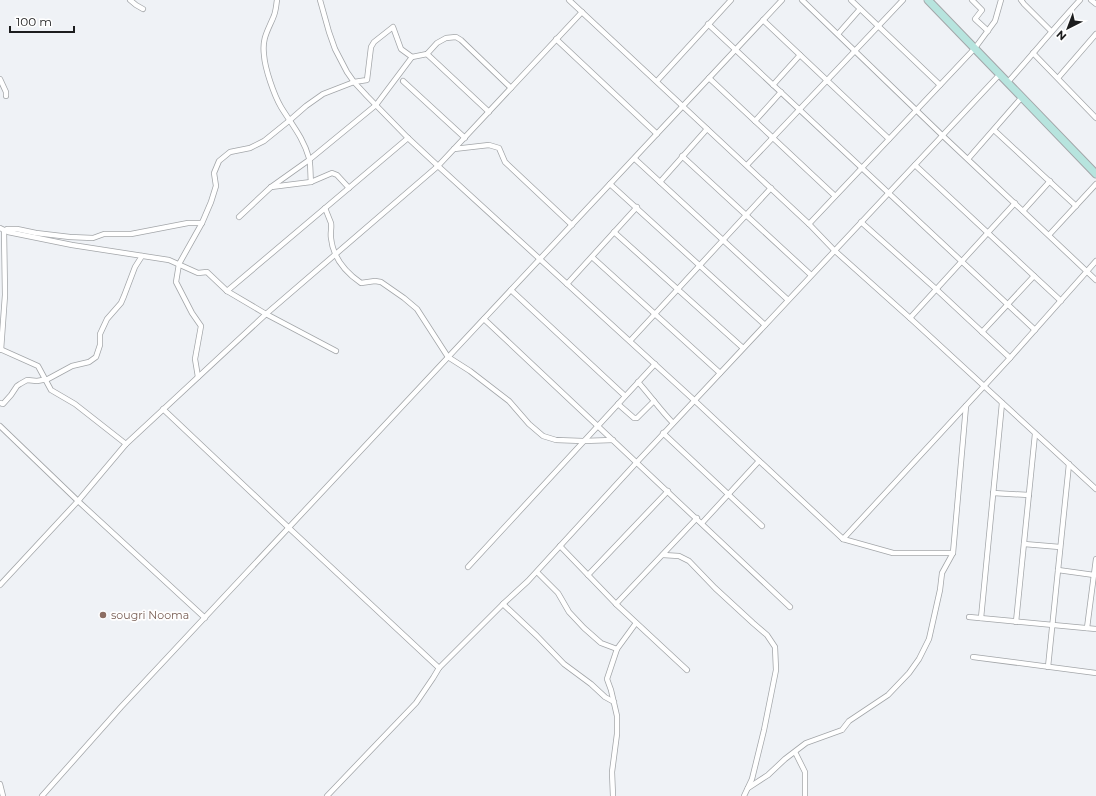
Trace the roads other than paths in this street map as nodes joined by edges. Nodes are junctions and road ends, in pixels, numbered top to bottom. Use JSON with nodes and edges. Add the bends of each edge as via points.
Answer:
{"nodes":[{"id":1,"x":130,"y":0,"type":"edge"},
{"id":2,"x":277,"y":0,"type":"edge"},
{"id":3,"x":320,"y":0,"type":"edge"},
{"id":4,"x":569,"y":0,"type":"edge"},
{"id":5,"x":732,"y":0,"type":"edge"},
{"id":6,"x":782,"y":0,"type":"edge"},
{"id":7,"x":802,"y":0,"type":"edge"},
{"id":8,"x":851,"y":0,"type":"edge"},
{"id":9,"x":903,"y":0,"type":"edge"},
{"id":10,"x":928,"y":0,"type":"edge"},
{"id":11,"x":972,"y":0,"type":"edge"},
{"id":12,"x":1001,"y":0,"type":"edge"},
{"id":13,"x":1022,"y":0,"type":"edge"},
{"id":14,"x":1080,"y":0,"type":"edge"},
{"id":15,"x":1091,"y":0,"type":"edge"},
{"id":16,"x":1096,"y":4,"type":"edge"},
{"id":17,"x":143,"y":9,"type":"dead end"},
{"id":18,"x":860,"y":9,"type":"junction"},
{"id":19,"x":582,"y":12,"type":"junction"},
{"id":20,"x":763,"y":20,"type":"junction"},
{"id":21,"x":708,"y":24,"type":"junction"},
{"id":22,"x":878,"y":26,"type":"junction"},
{"id":23,"x":988,"y":31,"type":"junction"},
{"id":24,"x":1051,"y":31,"type":"junction"},
{"id":25,"x":838,"y":34,"type":"junction"},
{"id":26,"x":1096,"y":34,"type":"edge"},
{"id":27,"x":556,"y":39,"type":"junction"},
{"id":28,"x":975,"y":48,"type":"junction"},
{"id":29,"x":736,"y":50,"type":"junction"},
{"id":30,"x":855,"y":51,"type":"junction"},
{"id":31,"x":1033,"y":53,"type":"junction"},
{"id":32,"x":427,"y":54,"type":"junction"},
{"id":33,"x":800,"y":54,"type":"junction"},
{"id":34,"x":412,"y":57,"type":"junction"},
{"id":35,"x":1000,"y":74,"type":"junction"},
{"id":36,"x":0,"y":78,"type":"edge"},
{"id":37,"x":710,"y":78,"type":"junction"},
{"id":38,"x":1058,"y":78,"type":"junction"},
{"id":39,"x":827,"y":80,"type":"junction"},
{"id":40,"x":403,"y":81,"type":"dead end"},
{"id":41,"x":657,"y":81,"type":"junction"},
{"id":42,"x":354,"y":82,"type":"junction"},
{"id":43,"x":1008,"y":82,"type":"junction"},
{"id":44,"x":773,"y":85,"type":"junction"},
{"id":45,"x":940,"y":85,"type":"junction"},
{"id":46,"x":511,"y":88,"type":"junction"},
{"id":47,"x":781,"y":92,"type":"junction"},
{"id":48,"x":6,"y":96,"type":"dead end"},
{"id":49,"x":1022,"y":97,"type":"junction"},
{"id":50,"x":376,"y":105,"type":"junction"},
{"id":51,"x":683,"y":106,"type":"junction"},
{"id":52,"x":799,"y":110,"type":"junction"},
{"id":53,"x":917,"y":110,"type":"junction"},
{"id":54,"x":489,"y":112,"type":"junction"},
{"id":55,"x":1096,"y":118,"type":"edge"},
{"id":56,"x":290,"y":120,"type":"junction"},
{"id":57,"x":755,"y":121,"type":"junction"},
{"id":58,"x":708,"y":129,"type":"junction"},
{"id":59,"x":994,"y":130,"type":"junction"},
{"id":60,"x":657,"y":134,"type":"junction"},
{"id":61,"x":943,"y":136,"type":"junction"},
{"id":62,"x":408,"y":138,"type":"junction"},
{"id":63,"x":465,"y":138,"type":"junction"},
{"id":64,"x":773,"y":138,"type":"junction"},
{"id":65,"x":889,"y":139,"type":"junction"},
{"id":66,"x":454,"y":150,"type":"junction"},
{"id":67,"x":682,"y":156,"type":"junction"},
{"id":68,"x":634,"y":159,"type":"junction"},
{"id":69,"x":968,"y":159,"type":"junction"},
{"id":70,"x":309,"y":160,"type":"junction"},
{"id":71,"x":747,"y":165,"type":"junction"},
{"id":72,"x":915,"y":165,"type":"junction"},
{"id":73,"x":438,"y":166,"type":"junction"},
{"id":74,"x":862,"y":168,"type":"junction"},
{"id":75,"x":1096,"y":174,"type":"edge"},
{"id":76,"x":1050,"y":181,"type":"junction"},
{"id":77,"x":311,"y":182,"type":"junction"},
{"id":78,"x":660,"y":182,"type":"junction"},
{"id":79,"x":610,"y":184,"type":"junction"},
{"id":80,"x":1096,"y":184,"type":"edge"},
{"id":81,"x":271,"y":187,"type":"junction"},
{"id":82,"x":349,"y":188,"type":"junction"},
{"id":83,"x":771,"y":188,"type":"junction"},
{"id":84,"x":888,"y":194,"type":"junction"},
{"id":85,"x":835,"y":196,"type":"junction"},
{"id":86,"x":1015,"y":203,"type":"junction"},
{"id":87,"x":1076,"y":206,"type":"junction"},
{"id":88,"x":636,"y":207,"type":"junction"},
{"id":89,"x":325,"y":208,"type":"junction"},
{"id":90,"x":1023,"y":211,"type":"junction"},
{"id":91,"x":746,"y":215,"type":"junction"},
{"id":92,"x":239,"y":218,"type":"dead end"},
{"id":93,"x":861,"y":222,"type":"junction"},
{"id":94,"x":202,"y":223,"type":"junction"},
{"id":95,"x":809,"y":224,"type":"junction"},
{"id":96,"x":572,"y":225,"type":"junction"},
{"id":97,"x":2,"y":229,"type":"edge"},
{"id":98,"x":614,"y":232,"type":"junction"},
{"id":99,"x":988,"y":233,"type":"junction"},
{"id":100,"x":1049,"y":236,"type":"junction"},
{"id":101,"x":723,"y":240,"type":"junction"},
{"id":102,"x":834,"y":250,"type":"junction"},
{"id":103,"x":335,"y":254,"type":"junction"},
{"id":104,"x":142,"y":256,"type":"junction"},
{"id":105,"x":592,"y":257,"type":"junction"},
{"id":106,"x":540,"y":259,"type":"junction"},
{"id":107,"x":1096,"y":261,"type":"edge"},
{"id":108,"x":2,"y":262,"type":"edge"},
{"id":109,"x":961,"y":262,"type":"junction"},
{"id":110,"x":179,"y":264,"type":"junction"},
{"id":111,"x":700,"y":265,"type":"junction"},
{"id":112,"x":1087,"y":272,"type":"junction"},
{"id":113,"x":811,"y":275,"type":"junction"},
{"id":114,"x":1034,"y":276,"type":"junction"},
{"id":115,"x":1096,"y":280,"type":"edge"},
{"id":116,"x":567,"y":284,"type":"junction"},
{"id":117,"x":678,"y":289,"type":"junction"},
{"id":118,"x":936,"y":289,"type":"junction"},
{"id":119,"x":511,"y":290,"type":"junction"},
{"id":120,"x":227,"y":291,"type":"junction"},
{"id":121,"x":788,"y":300,"type":"junction"},
{"id":122,"x":1061,"y":301,"type":"junction"},
{"id":123,"x":1007,"y":304,"type":"junction"},
{"id":124,"x":266,"y":314,"type":"junction"},
{"id":125,"x":655,"y":314,"type":"junction"},
{"id":126,"x":910,"y":318,"type":"junction"},
{"id":127,"x":484,"y":319,"type":"junction"},
{"id":128,"x":765,"y":325,"type":"junction"},
{"id":129,"x":1035,"y":330,"type":"junction"},
{"id":130,"x":982,"y":332,"type":"junction"},
{"id":131,"x":630,"y":341,"type":"junction"},
{"id":132,"x":743,"y":348,"type":"junction"},
{"id":133,"x":1,"y":350,"type":"edge"},
{"id":134,"x":336,"y":351,"type":"dead end"},
{"id":135,"x":448,"y":358,"type":"junction"},
{"id":136,"x":1010,"y":358,"type":"junction"},
{"id":137,"x":655,"y":364,"type":"junction"},
{"id":138,"x":720,"y":373,"type":"junction"},
{"id":139,"x":198,"y":377,"type":"junction"},
{"id":140,"x":46,"y":380,"type":"junction"},
{"id":141,"x":638,"y":382,"type":"junction"},
{"id":142,"x":984,"y":386,"type":"junction"},
{"id":143,"x":625,"y":396,"type":"junction"},
{"id":144,"x":694,"y":400,"type":"junction"},
{"id":145,"x":654,"y":401,"type":"junction"},
{"id":146,"x":0,"y":403,"type":"edge"},
{"id":147,"x":1002,"y":403,"type":"junction"},
{"id":148,"x":618,"y":404,"type":"junction"},
{"id":149,"x":966,"y":406,"type":"junction"},
{"id":150,"x":163,"y":409,"type":"junction"},
{"id":151,"x":673,"y":422,"type":"junction"},
{"id":152,"x":598,"y":425,"type":"junction"},
{"id":153,"x":0,"y":426,"type":"edge"},
{"id":154,"x":663,"y":433,"type":"junction"},
{"id":155,"x":1035,"y":434,"type":"junction"},
{"id":156,"x":613,"y":440,"type":"junction"},
{"id":157,"x":583,"y":441,"type":"junction"},
{"id":158,"x":126,"y":444,"type":"junction"},
{"id":159,"x":759,"y":461,"type":"junction"},
{"id":160,"x":637,"y":462,"type":"junction"},
{"id":161,"x":1069,"y":464,"type":"junction"},
{"id":162,"x":1096,"y":489,"type":"edge"},
{"id":163,"x":668,"y":491,"type":"junction"},
{"id":164,"x":993,"y":493,"type":"junction"},
{"id":165,"x":728,"y":495,"type":"junction"},
{"id":166,"x":1029,"y":495,"type":"junction"},
{"id":167,"x":78,"y":501,"type":"junction"},
{"id":168,"x":697,"y":518,"type":"junction"},
{"id":169,"x":702,"y":523,"type":"junction"},
{"id":170,"x":762,"y":526,"type":"dead end"},
{"id":171,"x":288,"y":528,"type":"junction"},
{"id":172,"x":843,"y":539,"type":"junction"},
{"id":173,"x":1024,"y":544,"type":"junction"},
{"id":174,"x":560,"y":546,"type":"junction"},
{"id":175,"x":1060,"y":547,"type":"junction"},
{"id":176,"x":953,"y":553,"type":"junction"},
{"id":177,"x":662,"y":555,"type":"junction"},
{"id":178,"x":1096,"y":559,"type":"edge"},
{"id":179,"x":468,"y":567,"type":"dead end"},
{"id":180,"x":1058,"y":570,"type":"junction"},
{"id":181,"x":537,"y":572,"type":"junction"},
{"id":182,"x":588,"y":575,"type":"junction"},
{"id":183,"x":1094,"y":575,"type":"junction"},
{"id":184,"x":0,"y":585,"type":"edge"},
{"id":185,"x":503,"y":604,"type":"junction"},
{"id":186,"x":616,"y":604,"type":"junction"},
{"id":187,"x":790,"y":606,"type":"dead end"},
{"id":188,"x":969,"y":617,"type":"dead end"},
{"id":189,"x":205,"y":618,"type":"junction"},
{"id":190,"x":981,"y":618,"type":"junction"},
{"id":191,"x":1016,"y":622,"type":"junction"},
{"id":192,"x":636,"y":623,"type":"junction"},
{"id":193,"x":1052,"y":625,"type":"junction"},
{"id":194,"x":1086,"y":628,"type":"junction"},
{"id":195,"x":1096,"y":629,"type":"edge"},
{"id":196,"x":617,"y":649,"type":"junction"},
{"id":197,"x":973,"y":657,"type":"dead end"},
{"id":198,"x":1048,"y":666,"type":"junction"},
{"id":199,"x":439,"y":668,"type":"junction"},
{"id":200,"x":687,"y":670,"type":"dead end"},
{"id":201,"x":1096,"y":673,"type":"edge"},
{"id":202,"x":614,"y":702,"type":"junction"},
{"id":203,"x":795,"y":752,"type":"junction"},
{"id":204,"x":0,"y":784,"type":"edge"},
{"id":205,"x":748,"y":788,"type":"junction"},
{"id":206,"x":3,"y":796,"type":"edge"},
{"id":207,"x":42,"y":796,"type":"edge"},
{"id":208,"x":327,"y":796,"type":"edge"},
{"id":209,"x":613,"y":796,"type":"edge"},
{"id":210,"x":744,"y":796,"type":"edge"},
{"id":211,"x":805,"y":796,"type":"edge"}],
"edges":[{"from":1,"to":17,"type":"street"},
{"from":2,"to":56,"type":"street","via":[[274,17],[264,39],[263,54],[274,92]]},
{"from":3,"to":42,"type":"street","via":[[335,49]]},
{"from":4,"to":19,"type":"street"},
{"from":5,"to":21,"type":"street"},
{"from":6,"to":20,"type":"street"},
{"from":7,"to":25,"type":"street"},
{"from":8,"to":18,"type":"street"},
{"from":9,"to":22,"type":"street"},
{"from":10,"to":28,"type":"street"},
{"from":11,"to":23,"type":"street","via":[[982,10],[975,19]]},
{"from":12,"to":23,"type":"street","via":[[995,21]]},
{"from":13,"to":24,"type":"street"},
{"from":14,"to":24,"type":"street"},
{"from":15,"to":16,"type":"street"},
{"from":18,"to":22,"type":"street"},
{"from":18,"to":25,"type":"street"},
{"from":19,"to":27,"type":"street"},
{"from":19,"to":41,"type":"street"},
{"from":20,"to":29,"type":"street"},
{"from":20,"to":33,"type":"street"},
{"from":21,"to":29,"type":"street"},
{"from":21,"to":41,"type":"street"},
{"from":22,"to":30,"type":"street"},
{"from":22,"to":45,"type":"street"},
{"from":23,"to":28,"type":"street"},
{"from":24,"to":31,"type":"street"},
{"from":25,"to":30,"type":"street"},
{"from":26,"to":38,"type":"street"},
{"from":27,"to":46,"type":"street"},
{"from":27,"to":60,"type":"street"},
{"from":28,"to":35,"type":"street"},
{"from":28,"to":45,"type":"street"},
{"from":29,"to":37,"type":"street"},
{"from":29,"to":44,"type":"street"},
{"from":30,"to":39,"type":"street"},
{"from":30,"to":53,"type":"street"},
{"from":31,"to":38,"type":"street"},
{"from":31,"to":43,"type":"street"},
{"from":32,"to":34,"type":"street"},
{"from":32,"to":46,"type":"street","via":[[437,43],[446,38],[456,37]]},
{"from":32,"to":54,"type":"street"},
{"from":33,"to":39,"type":"street"},
{"from":33,"to":44,"type":"street"},
{"from":34,"to":42,"type":"street","via":[[401,50],[393,27],[371,46],[367,80]]},
{"from":34,"to":50,"type":"street"},
{"from":35,"to":43,"type":"street"},
{"from":35,"to":61,"type":"street"},
{"from":36,"to":48,"type":"street"},
{"from":37,"to":51,"type":"street"},
{"from":37,"to":57,"type":"street"},
{"from":38,"to":55,"type":"street"},
{"from":39,"to":52,"type":"street"},
{"from":39,"to":65,"type":"street"},
{"from":40,"to":63,"type":"street"},
{"from":41,"to":51,"type":"street"},
{"from":42,"to":50,"type":"street"},
{"from":42,"to":56,"type":"street","via":[[323,94]]},
{"from":43,"to":49,"type":"street"},
{"from":44,"to":47,"type":"street"},
{"from":45,"to":53,"type":"street"},
{"from":46,"to":54,"type":"street"},
{"from":47,"to":52,"type":"street"},
{"from":47,"to":57,"type":"street"},
{"from":49,"to":59,"type":"street"},
{"from":49,"to":75,"type":"street"},
{"from":50,"to":62,"type":"street"},
{"from":50,"to":70,"type":"street"},
{"from":51,"to":58,"type":"street"},
{"from":51,"to":60,"type":"street"},
{"from":52,"to":64,"type":"street"},
{"from":52,"to":74,"type":"street"},
{"from":53,"to":61,"type":"street"},
{"from":53,"to":65,"type":"street"},
{"from":54,"to":63,"type":"street"},
{"from":56,"to":70,"type":"street","via":[[299,134]]},
{"from":56,"to":94,"type":"street","via":[[264,141],[250,148],[230,152],[219,162],[214,173],[216,186]]},
{"from":57,"to":64,"type":"street"},
{"from":58,"to":67,"type":"street"},
{"from":58,"to":71,"type":"street"},
{"from":59,"to":69,"type":"street"},
{"from":59,"to":76,"type":"street"},
{"from":60,"to":68,"type":"street"},
{"from":61,"to":69,"type":"street"},
{"from":61,"to":72,"type":"street"},
{"from":62,"to":73,"type":"street"},
{"from":62,"to":82,"type":"street"},
{"from":63,"to":66,"type":"street"},
{"from":64,"to":71,"type":"street"},
{"from":64,"to":85,"type":"street"},
{"from":65,"to":74,"type":"street"},
{"from":66,"to":73,"type":"street"},
{"from":66,"to":96,"type":"street","via":[[489,145],[499,148],[506,162]]},
{"from":67,"to":78,"type":"street"},
{"from":67,"to":91,"type":"street"},
{"from":68,"to":78,"type":"street"},
{"from":68,"to":79,"type":"street"},
{"from":69,"to":86,"type":"street"},
{"from":70,"to":77,"type":"street"},
{"from":70,"to":81,"type":"street"},
{"from":71,"to":83,"type":"street"},
{"from":72,"to":84,"type":"street"},
{"from":72,"to":99,"type":"street"},
{"from":73,"to":103,"type":"street"},
{"from":73,"to":106,"type":"street"},
{"from":74,"to":84,"type":"street"},
{"from":74,"to":85,"type":"street"},
{"from":76,"to":87,"type":"street"},
{"from":76,"to":90,"type":"street"},
{"from":77,"to":81,"type":"street"},
{"from":77,"to":82,"type":"street","via":[[332,173]]},
{"from":78,"to":101,"type":"street"},
{"from":79,"to":88,"type":"street"},
{"from":79,"to":96,"type":"street"},
{"from":80,"to":87,"type":"street"},
{"from":81,"to":92,"type":"street"},
{"from":82,"to":89,"type":"street"},
{"from":83,"to":91,"type":"street"},
{"from":83,"to":95,"type":"street"},
{"from":84,"to":93,"type":"street"},
{"from":84,"to":109,"type":"street"},
{"from":85,"to":95,"type":"street"},
{"from":86,"to":90,"type":"street"},
{"from":86,"to":99,"type":"street"},
{"from":87,"to":100,"type":"street"},
{"from":88,"to":98,"type":"street"},
{"from":88,"to":111,"type":"street"},
{"from":89,"to":103,"type":"street","via":[[331,224]]},
{"from":89,"to":120,"type":"street"},
{"from":90,"to":100,"type":"street"},
{"from":91,"to":101,"type":"street"},
{"from":91,"to":113,"type":"street"},
{"from":93,"to":102,"type":"street"},
{"from":93,"to":118,"type":"street"},
{"from":94,"to":97,"type":"street","via":[[188,223],[131,234],[104,234],[93,238]]},
{"from":94,"to":110,"type":"street"},
{"from":95,"to":102,"type":"street"},
{"from":96,"to":106,"type":"street"},
{"from":97,"to":104,"type":"street","via":[[72,245]]},
{"from":97,"to":108,"type":"street"},
{"from":98,"to":105,"type":"street"},
{"from":98,"to":117,"type":"street"},
{"from":99,"to":109,"type":"street"},
{"from":99,"to":114,"type":"street"},
{"from":100,"to":112,"type":"street"},
{"from":101,"to":111,"type":"street"},
{"from":101,"to":121,"type":"street"},
{"from":102,"to":113,"type":"street"},
{"from":102,"to":126,"type":"street"},
{"from":103,"to":124,"type":"street"},
{"from":103,"to":135,"type":"street","via":[[350,276],[361,283],[381,282],[412,303]]},
{"from":104,"to":110,"type":"street"},
{"from":104,"to":140,"type":"street","via":[[121,303],[107,319],[100,334],[96,357]]},
{"from":105,"to":116,"type":"street"},
{"from":105,"to":125,"type":"street"},
{"from":106,"to":116,"type":"street"},
{"from":106,"to":119,"type":"street"},
{"from":107,"to":112,"type":"street"},
{"from":108,"to":133,"type":"street","via":[[5,295]]},
{"from":109,"to":118,"type":"street"},
{"from":109,"to":123,"type":"street"},
{"from":110,"to":120,"type":"street","via":[[198,273],[207,272]]},
{"from":110,"to":139,"type":"street","via":[[176,282],[201,326],[195,358]]},
{"from":111,"to":117,"type":"street"},
{"from":111,"to":128,"type":"street"},
{"from":112,"to":115,"type":"street"},
{"from":112,"to":122,"type":"street"},
{"from":113,"to":121,"type":"street"},
{"from":114,"to":122,"type":"street"},
{"from":114,"to":123,"type":"street"},
{"from":116,"to":131,"type":"street"},
{"from":117,"to":125,"type":"street"},
{"from":117,"to":132,"type":"street"},
{"from":118,"to":126,"type":"street"},
{"from":118,"to":130,"type":"street"},
{"from":119,"to":127,"type":"street"},
{"from":119,"to":143,"type":"street"},
{"from":120,"to":124,"type":"street"},
{"from":121,"to":128,"type":"street"},
{"from":122,"to":129,"type":"street"},
{"from":123,"to":129,"type":"street"},
{"from":123,"to":130,"type":"street"},
{"from":124,"to":134,"type":"street"},
{"from":124,"to":139,"type":"street"},
{"from":125,"to":131,"type":"street"},
{"from":125,"to":138,"type":"street"},
{"from":126,"to":142,"type":"street"},
{"from":127,"to":135,"type":"street"},
{"from":127,"to":152,"type":"street"},
{"from":128,"to":132,"type":"street"},
{"from":129,"to":136,"type":"street"},
{"from":130,"to":136,"type":"street"},
{"from":131,"to":137,"type":"street"},
{"from":132,"to":138,"type":"street"},
{"from":133,"to":140,"type":"street","via":[[38,366]]},
{"from":135,"to":157,"type":"street","via":[[470,371],[508,401],[543,436],[556,440]]},
{"from":135,"to":171,"type":"street"},
{"from":136,"to":142,"type":"street"},
{"from":137,"to":141,"type":"street"},
{"from":137,"to":144,"type":"street"},
{"from":138,"to":144,"type":"street"},
{"from":139,"to":150,"type":"street"},
{"from":140,"to":146,"type":"street","via":[[28,380],[17,386],[3,404]]},
{"from":140,"to":158,"type":"street","via":[[51,390],[75,404]]},
{"from":141,"to":143,"type":"street"},
{"from":141,"to":145,"type":"street"},
{"from":142,"to":147,"type":"street"},
{"from":142,"to":149,"type":"street"},
{"from":143,"to":148,"type":"street"},
{"from":144,"to":151,"type":"street"},
{"from":144,"to":159,"type":"street"},
{"from":145,"to":148,"type":"street","via":[[637,418]]},
{"from":145,"to":151,"type":"street"},
{"from":147,"to":155,"type":"street"},
{"from":147,"to":164,"type":"street"},
{"from":148,"to":152,"type":"street"},
{"from":149,"to":172,"type":"street"},
{"from":149,"to":176,"type":"street"},
{"from":150,"to":158,"type":"street"},
{"from":150,"to":171,"type":"street"},
{"from":151,"to":154,"type":"street"},
{"from":152,"to":156,"type":"street"},
{"from":152,"to":157,"type":"street"},
{"from":153,"to":167,"type":"street"},
{"from":154,"to":160,"type":"street"},
{"from":154,"to":165,"type":"street"},
{"from":155,"to":161,"type":"street"},
{"from":155,"to":166,"type":"street"},
{"from":156,"to":157,"type":"street"},
{"from":156,"to":160,"type":"street"},
{"from":157,"to":179,"type":"street"},
{"from":158,"to":167,"type":"street"},
{"from":159,"to":165,"type":"street"},
{"from":159,"to":172,"type":"street"},
{"from":160,"to":163,"type":"street"},
{"from":160,"to":174,"type":"street"},
{"from":161,"to":162,"type":"street"},
{"from":161,"to":175,"type":"street"},
{"from":163,"to":168,"type":"street"},
{"from":163,"to":182,"type":"street"},
{"from":164,"to":166,"type":"street"},
{"from":164,"to":190,"type":"street"},
{"from":165,"to":169,"type":"street"},
{"from":165,"to":170,"type":"street"},
{"from":166,"to":173,"type":"street"},
{"from":167,"to":184,"type":"street"},
{"from":167,"to":189,"type":"street"},
{"from":168,"to":169,"type":"street"},
{"from":168,"to":177,"type":"street"},
{"from":169,"to":187,"type":"street"},
{"from":171,"to":189,"type":"street"},
{"from":171,"to":199,"type":"street"},
{"from":172,"to":176,"type":"street","via":[[893,553]]},
{"from":173,"to":175,"type":"street"},
{"from":173,"to":191,"type":"street"},
{"from":174,"to":181,"type":"street"},
{"from":174,"to":182,"type":"street"},
{"from":175,"to":180,"type":"street"},
{"from":176,"to":203,"type":"street","via":[[942,573],[929,639],[909,673],[888,695],[842,730],[806,743]]},
{"from":177,"to":186,"type":"street"},
{"from":177,"to":205,"type":"street","via":[[679,556],[689,561],[767,635],[775,647],[776,670],[758,756]]},
{"from":178,"to":183,"type":"street"},
{"from":180,"to":183,"type":"street"},
{"from":180,"to":193,"type":"street"},
{"from":181,"to":185,"type":"street"},
{"from":181,"to":196,"type":"street","via":[[558,593],[569,612],[584,628],[601,643]]},
{"from":182,"to":186,"type":"street"},
{"from":183,"to":194,"type":"street"},
{"from":185,"to":199,"type":"street"},
{"from":185,"to":202,"type":"street","via":[[564,664]]},
{"from":186,"to":192,"type":"street"},
{"from":188,"to":190,"type":"street"},
{"from":189,"to":207,"type":"street"},
{"from":190,"to":191,"type":"street"},
{"from":191,"to":193,"type":"street"},
{"from":192,"to":196,"type":"street"},
{"from":192,"to":200,"type":"street"},
{"from":193,"to":194,"type":"street"},
{"from":193,"to":198,"type":"street"},
{"from":194,"to":195,"type":"street"},
{"from":196,"to":202,"type":"street","via":[[607,678]]},
{"from":197,"to":198,"type":"street"},
{"from":198,"to":201,"type":"street"},
{"from":199,"to":208,"type":"street","via":[[416,703]]},
{"from":202,"to":209,"type":"street","via":[[617,734],[612,772]]},
{"from":203,"to":205,"type":"street"},
{"from":203,"to":211,"type":"street","via":[[805,772]]},
{"from":204,"to":206,"type":"street"},
{"from":205,"to":210,"type":"street"}]}
